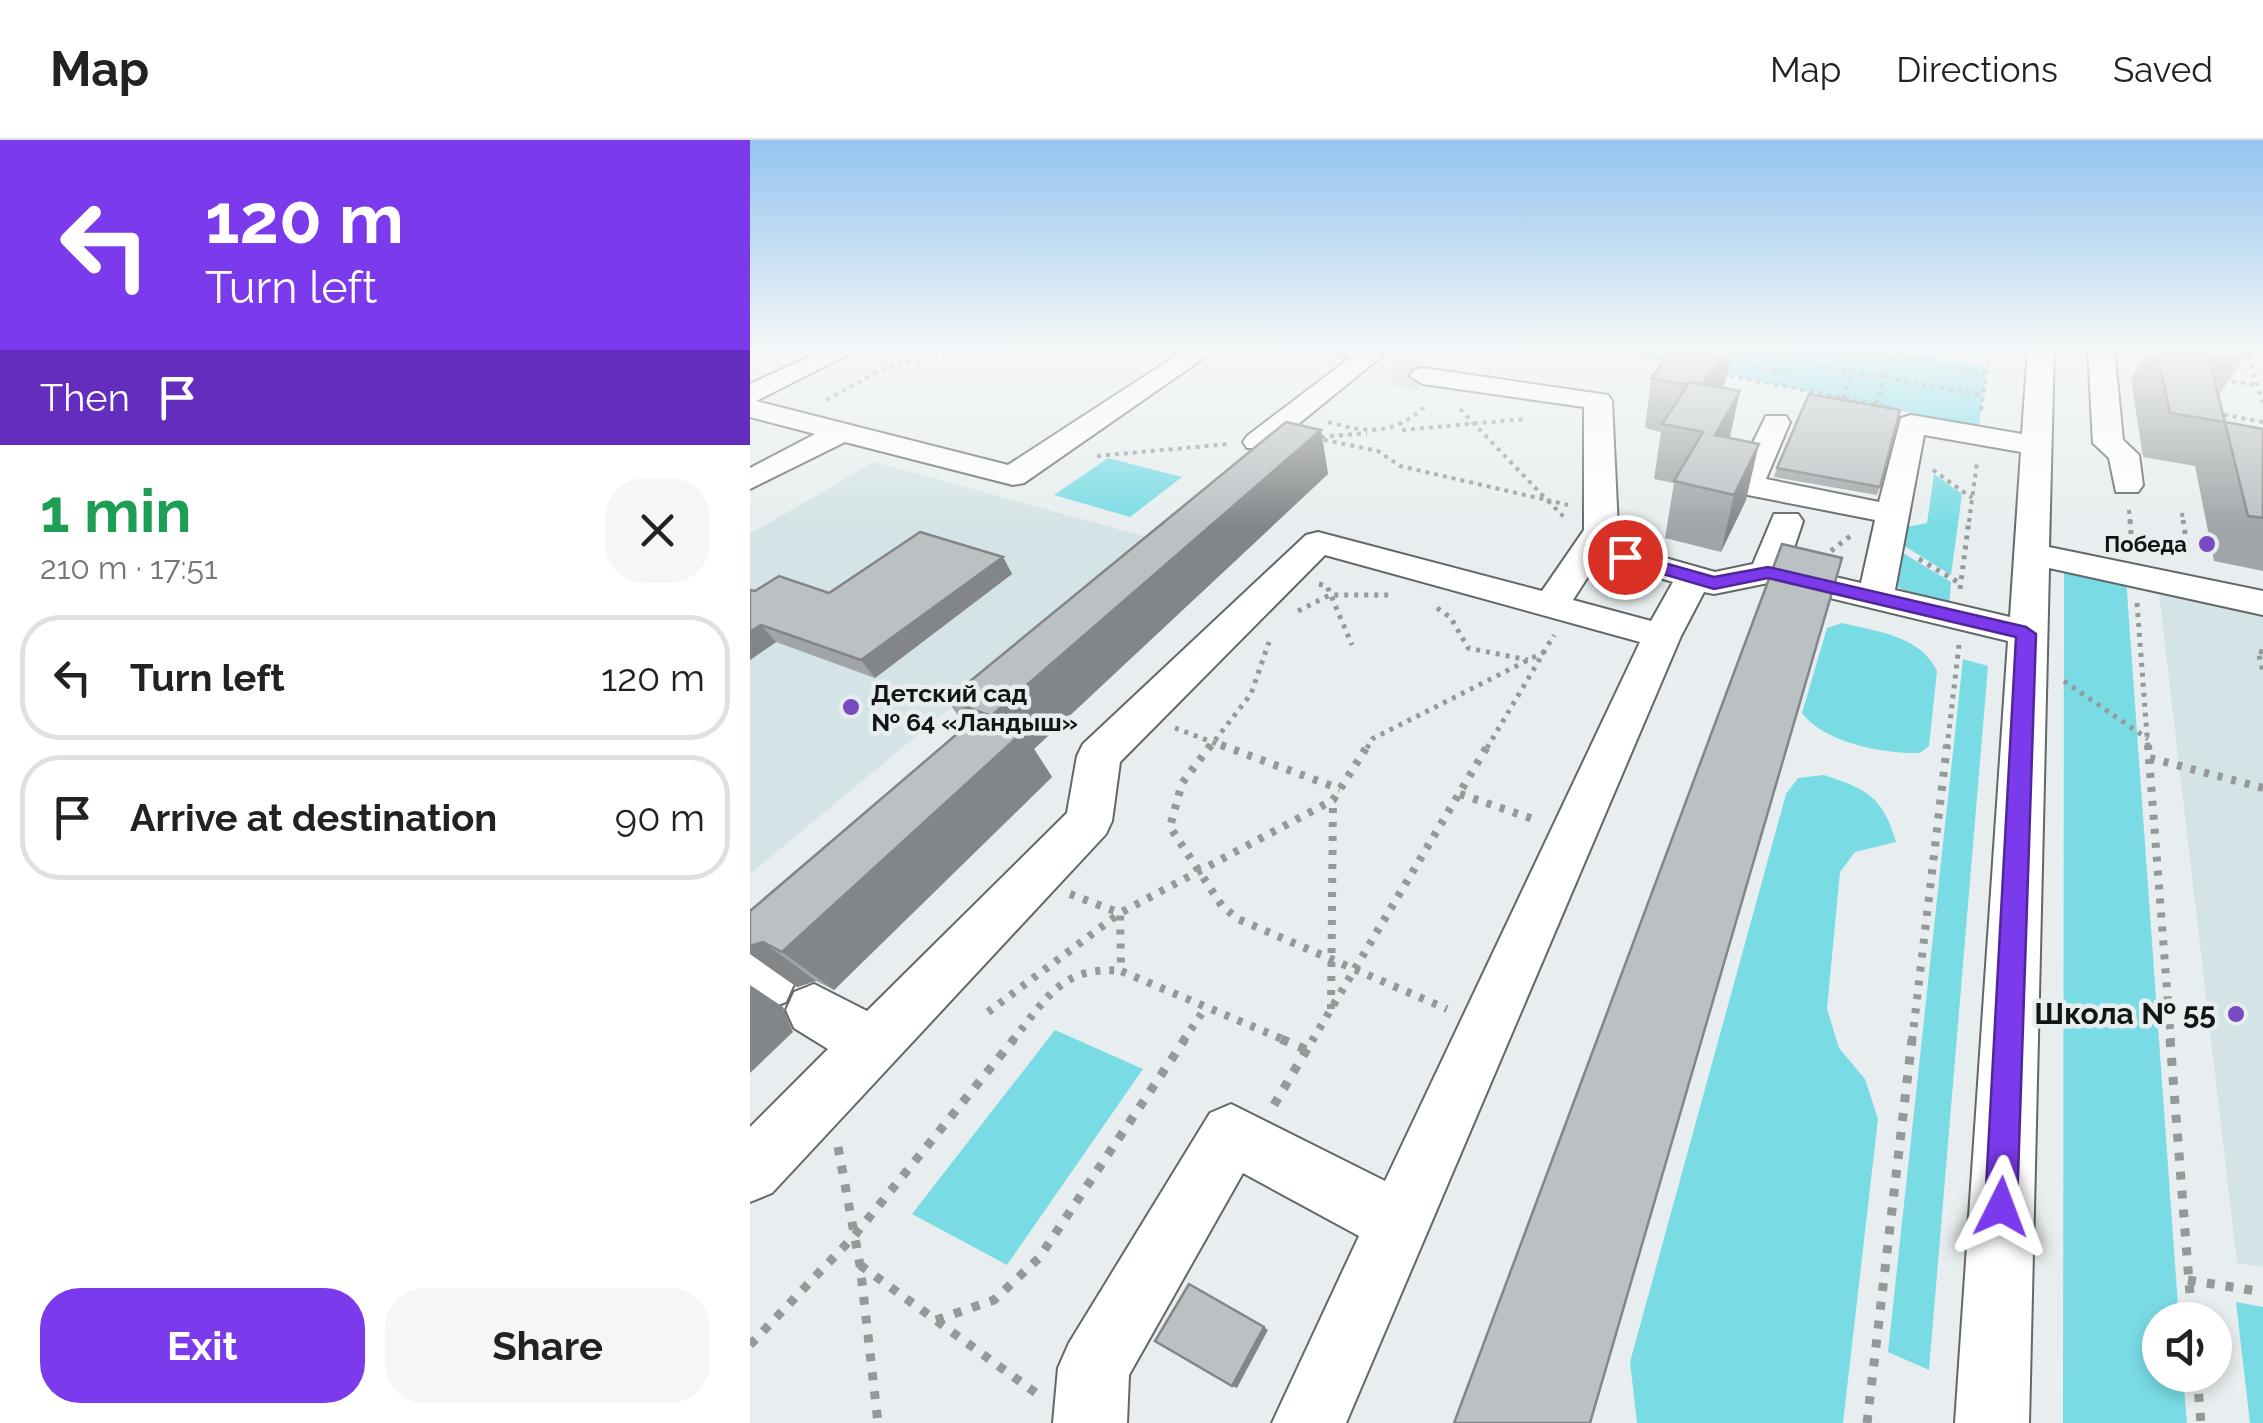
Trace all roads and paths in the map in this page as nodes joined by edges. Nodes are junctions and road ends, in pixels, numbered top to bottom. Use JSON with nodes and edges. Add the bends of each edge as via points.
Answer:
{"nodes":[{"id":1,"x":750,"y":408,"type":"edge"},
{"id":2,"x":819,"y":408,"type":"edge"},
{"id":3,"x":1115,"y":408,"type":"edge"},
{"id":4,"x":1302,"y":408,"type":"edge"},
{"id":5,"x":1412,"y":408,"type":"edge"},
{"id":6,"x":1457,"y":408,"type":"edge"},
{"id":7,"x":1598,"y":408,"type":"edge"},
{"id":8,"x":1982,"y":408,"type":"edge"},
{"id":9,"x":2039,"y":408,"type":"edge"},
{"id":10,"x":2105,"y":408,"type":"edge"},
{"id":11,"x":2200,"y":411,"type":"edge"},
{"id":12,"x":1296,"y":414,"type":"junction"},
{"id":13,"x":1980,"y":419,"type":"dead end"},
{"id":14,"x":813,"y":422,"type":"junction"},
{"id":15,"x":1599,"y":422,"type":"junction"},
{"id":16,"x":1776,"y":422,"type":"dead end"},
{"id":17,"x":2263,"y":422,"type":"edge"},
{"id":18,"x":1474,"y":424,"type":"junction"},
{"id":19,"x":843,"y":430,"type":"junction"},
{"id":20,"x":1401,"y":430,"type":"junction"},
{"id":21,"x":1368,"y":433,"type":"junction"},
{"id":22,"x":1258,"y":442,"type":"joint"},
{"id":23,"x":2038,"y":446,"type":"junction"},
{"id":24,"x":1977,"y":460,"type":"dead end"},
{"id":25,"x":1009,"y":478,"type":"junction"},
{"id":26,"x":750,"y":480,"type":"edge"},
{"id":27,"x":2127,"y":485,"type":"joint"},
{"id":28,"x":1547,"y":500,"type":"junction"},
{"id":29,"x":2182,"y":513,"type":"dead end"},
{"id":30,"x":1590,"y":521,"type":"junction"},
{"id":31,"x":1786,"y":521,"type":"dead end"},
{"id":32,"x":1890,"y":527,"type":"junction"},
{"id":33,"x":2132,"y":552,"type":"dead end"},
{"id":34,"x":2030,"y":553,"type":"junction"},
{"id":35,"x":2190,"y":564,"type":"dead end"},
{"id":36,"x":1768,"y":572,"type":"junction"},
{"id":37,"x":1693,"y":578,"type":"junction"},
{"id":38,"x":2136,"y":591,"type":"dead end"},
{"id":39,"x":1290,"y":594,"type":"junction"},
{"id":40,"x":1330,"y":595,"type":"junction"},
{"id":41,"x":1876,"y":596,"type":"junction"},
{"id":42,"x":1408,"y":599,"type":"dead end"},
{"id":43,"x":1962,"y":601,"type":"junction"},
{"id":44,"x":2263,"y":603,"type":"edge"},
{"id":45,"x":1426,"y":604,"type":"dead end"},
{"id":46,"x":1560,"y":608,"type":"junction"},
{"id":47,"x":2026,"y":634,"type":"junction"},
{"id":48,"x":1275,"y":635,"type":"dead end"},
{"id":49,"x":1662,"y":636,"type":"junction"},
{"id":50,"x":1352,"y":645,"type":"dead end"},
{"id":51,"x":1544,"y":652,"type":"junction"},
{"id":52,"x":2263,"y":652,"type":"edge"},
{"id":53,"x":1528,"y":660,"type":"junction"},
{"id":54,"x":2263,"y":672,"type":"edge"},
{"id":55,"x":2063,"y":681,"type":"dead end"},
{"id":56,"x":1141,"y":716,"type":"junction"},
{"id":57,"x":2149,"y":739,"type":"junction"},
{"id":58,"x":1212,"y":742,"type":"junction"},
{"id":59,"x":2150,"y":758,"type":"junction"},
{"id":60,"x":1340,"y":788,"type":"junction"},
{"id":61,"x":2263,"y":788,"type":"edge"},
{"id":62,"x":1460,"y":794,"type":"junction"},
{"id":63,"x":1333,"y":800,"type":"junction"},
{"id":64,"x":1573,"y":832,"type":"junction"},
{"id":65,"x":1197,"y":872,"type":"junction"},
{"id":66,"x":1032,"y":880,"type":"junction"},
{"id":67,"x":1120,"y":913,"type":"junction"},
{"id":68,"x":1332,"y":957,"type":"junction"},
{"id":69,"x":1356,"y":968,"type":"junction"},
{"id":70,"x":1121,"y":971,"type":"junction"},
{"id":71,"x":777,"y":990,"type":"edge"},
{"id":72,"x":1206,"y":1007,"type":"junction"},
{"id":73,"x":1331,"y":1010,"type":"junction"},
{"id":74,"x":988,"y":1012,"type":"dead end"},
{"id":75,"x":1485,"y":1026,"type":"junction"},
{"id":76,"x":873,"y":1045,"type":"junction"},
{"id":77,"x":1307,"y":1050,"type":"junction"},
{"id":78,"x":828,"y":1090,"type":"junction"},
{"id":79,"x":1250,"y":1145,"type":"junction"},
{"id":80,"x":750,"y":1172,"type":"edge"},
{"id":81,"x":1398,"y":1222,"type":"junction"},
{"id":82,"x":854,"y":1236,"type":"junction"},
{"id":83,"x":860,"y":1264,"type":"junction"},
{"id":84,"x":2188,"y":1280,"type":"junction"},
{"id":85,"x":2263,"y":1292,"type":"edge"},
{"id":86,"x":2190,"y":1302,"type":"edge"},
{"id":87,"x":936,"y":1320,"type":"junction"},
{"id":88,"x":750,"y":1345,"type":"edge"},
{"id":89,"x":2198,"y":1392,"type":"edge"},
{"id":90,"x":1068,"y":1412,"type":"edge"},
{"id":91,"x":878,"y":1423,"type":"edge"},
{"id":92,"x":1309,"y":1423,"type":"edge"},
{"id":93,"x":1868,"y":1423,"type":"edge"},
{"id":94,"x":1992,"y":1423,"type":"edge"},
{"id":95,"x":2201,"y":1423,"type":"edge"}],
"edges":[{"from":1,"to":14,"type":"street"},
{"from":2,"to":14,"type":"path"},
{"from":3,"to":25,"type":"street"},
{"from":4,"to":12,"type":"street"},
{"from":5,"to":20,"type":"path"},
{"from":6,"to":18,"type":"path"},
{"from":7,"to":15,"type":"street"},
{"from":8,"to":13,"type":"path"},
{"from":9,"to":23,"type":"street"},
{"from":10,"to":27,"type":"street","via":[[2108,443],[2124,455]]},
{"from":11,"to":17,"type":"path"},
{"from":12,"to":21,"type":"path"},
{"from":12,"to":22,"type":"street"},
{"from":14,"to":19,"type":"street"},
{"from":15,"to":18,"type":"path","via":[[1566,416]]},
{"from":15,"to":30,"type":"street"},
{"from":16,"to":32,"type":"street","via":[[1748,485]]},
{"from":18,"to":20,"type":"path"},
{"from":18,"to":28,"type":"path"},
{"from":19,"to":25,"type":"street"},
{"from":19,"to":26,"type":"street"},
{"from":20,"to":21,"type":"path"},
{"from":21,"to":28,"type":"path","via":[[1314,437],[1378,451],[1400,466]]},
{"from":22,"to":25,"type":"path"},
{"from":23,"to":32,"type":"street","via":[[1911,424]]},
{"from":23,"to":34,"type":"street"},
{"from":24,"to":43,"type":"path"},
{"from":27,"to":33,"type":"path"},
{"from":28,"to":30,"type":"path"},
{"from":28,"to":30,"type":"path"},
{"from":29,"to":35,"type":"path"},
{"from":30,"to":37,"type":"street","via":[[1625,557]]},
{"from":30,"to":46,"type":"street"},
{"from":31,"to":36,"type":"street"},
{"from":32,"to":41,"type":"street"},
{"from":32,"to":43,"type":"path"},
{"from":34,"to":44,"type":"street"},
{"from":34,"to":47,"type":"street"},
{"from":36,"to":37,"type":"street","via":[[1714,583]]},
{"from":36,"to":41,"type":"street"},
{"from":37,"to":49,"type":"street"},
{"from":38,"to":57,"type":"path"},
{"from":39,"to":40,"type":"path"},
{"from":39,"to":40,"type":"path","via":[[1327,586]]},
{"from":39,"to":46,"type":"street","via":[[1318,542]]},
{"from":39,"to":56,"type":"street"},
{"from":40,"to":42,"type":"path"},
{"from":40,"to":50,"type":"path"},
{"from":41,"to":43,"type":"street"},
{"from":43,"to":47,"type":"street"},
{"from":43,"to":93,"type":"path"},
{"from":45,"to":53,"type":"path","via":[[1451,618],[1468,648]]},
{"from":46,"to":49,"type":"street"},
{"from":46,"to":51,"type":"path"},
{"from":47,"to":94,"type":"street"},
{"from":48,"to":58,"type":"path","via":[[1250,694]]},
{"from":49,"to":64,"type":"street"},
{"from":51,"to":53,"type":"path"},
{"from":51,"to":62,"type":"path"},
{"from":52,"to":54,"type":"path","via":[[2258,651]]},
{"from":53,"to":60,"type":"path","via":[[1372,739]]},
{"from":55,"to":57,"type":"path"},
{"from":56,"to":58,"type":"path"},
{"from":56,"to":66,"type":"street","via":[[1099,756],[1089,822]]},
{"from":57,"to":59,"type":"path"},
{"from":58,"to":60,"type":"path"},
{"from":58,"to":65,"type":"path","via":[[1172,807],[1170,827]]},
{"from":59,"to":61,"type":"path"},
{"from":59,"to":84,"type":"path"},
{"from":60,"to":63,"type":"path"},
{"from":62,"to":64,"type":"path"},
{"from":62,"to":69,"type":"path"},
{"from":63,"to":65,"type":"path"},
{"from":63,"to":68,"type":"path"},
{"from":64,"to":75,"type":"street"},
{"from":65,"to":67,"type":"path"},
{"from":65,"to":68,"type":"path","via":[[1238,919]]},
{"from":66,"to":67,"type":"path"},
{"from":66,"to":76,"type":"street"},
{"from":67,"to":70,"type":"path"},
{"from":67,"to":74,"type":"path"},
{"from":68,"to":69,"type":"path"},
{"from":68,"to":73,"type":"path"},
{"from":69,"to":73,"type":"path"},
{"from":69,"to":75,"type":"path"},
{"from":70,"to":72,"type":"path"},
{"from":70,"to":82,"type":"path","via":[[1074,972],[1058,984]]},
{"from":71,"to":76,"type":"street"},
{"from":72,"to":77,"type":"path"},
{"from":72,"to":87,"type":"path","via":[[1040,1258],[1011,1290],[977,1312]]},
{"from":73,"to":77,"type":"path"},
{"from":75,"to":81,"type":"street"},
{"from":76,"to":78,"type":"street"},
{"from":77,"to":79,"type":"path"},
{"from":78,"to":80,"type":"street"},
{"from":78,"to":82,"type":"path"},
{"from":79,"to":81,"type":"street"},
{"from":79,"to":90,"type":"street","via":[[1231,1134]]},
{"from":81,"to":92,"type":"street"},
{"from":82,"to":83,"type":"path"},
{"from":82,"to":88,"type":"path"},
{"from":83,"to":87,"type":"path"},
{"from":83,"to":91,"type":"path"},
{"from":84,"to":85,"type":"path"},
{"from":84,"to":86,"type":"path"},
{"from":87,"to":90,"type":"path"},
{"from":89,"to":95,"type":"path"}]}
